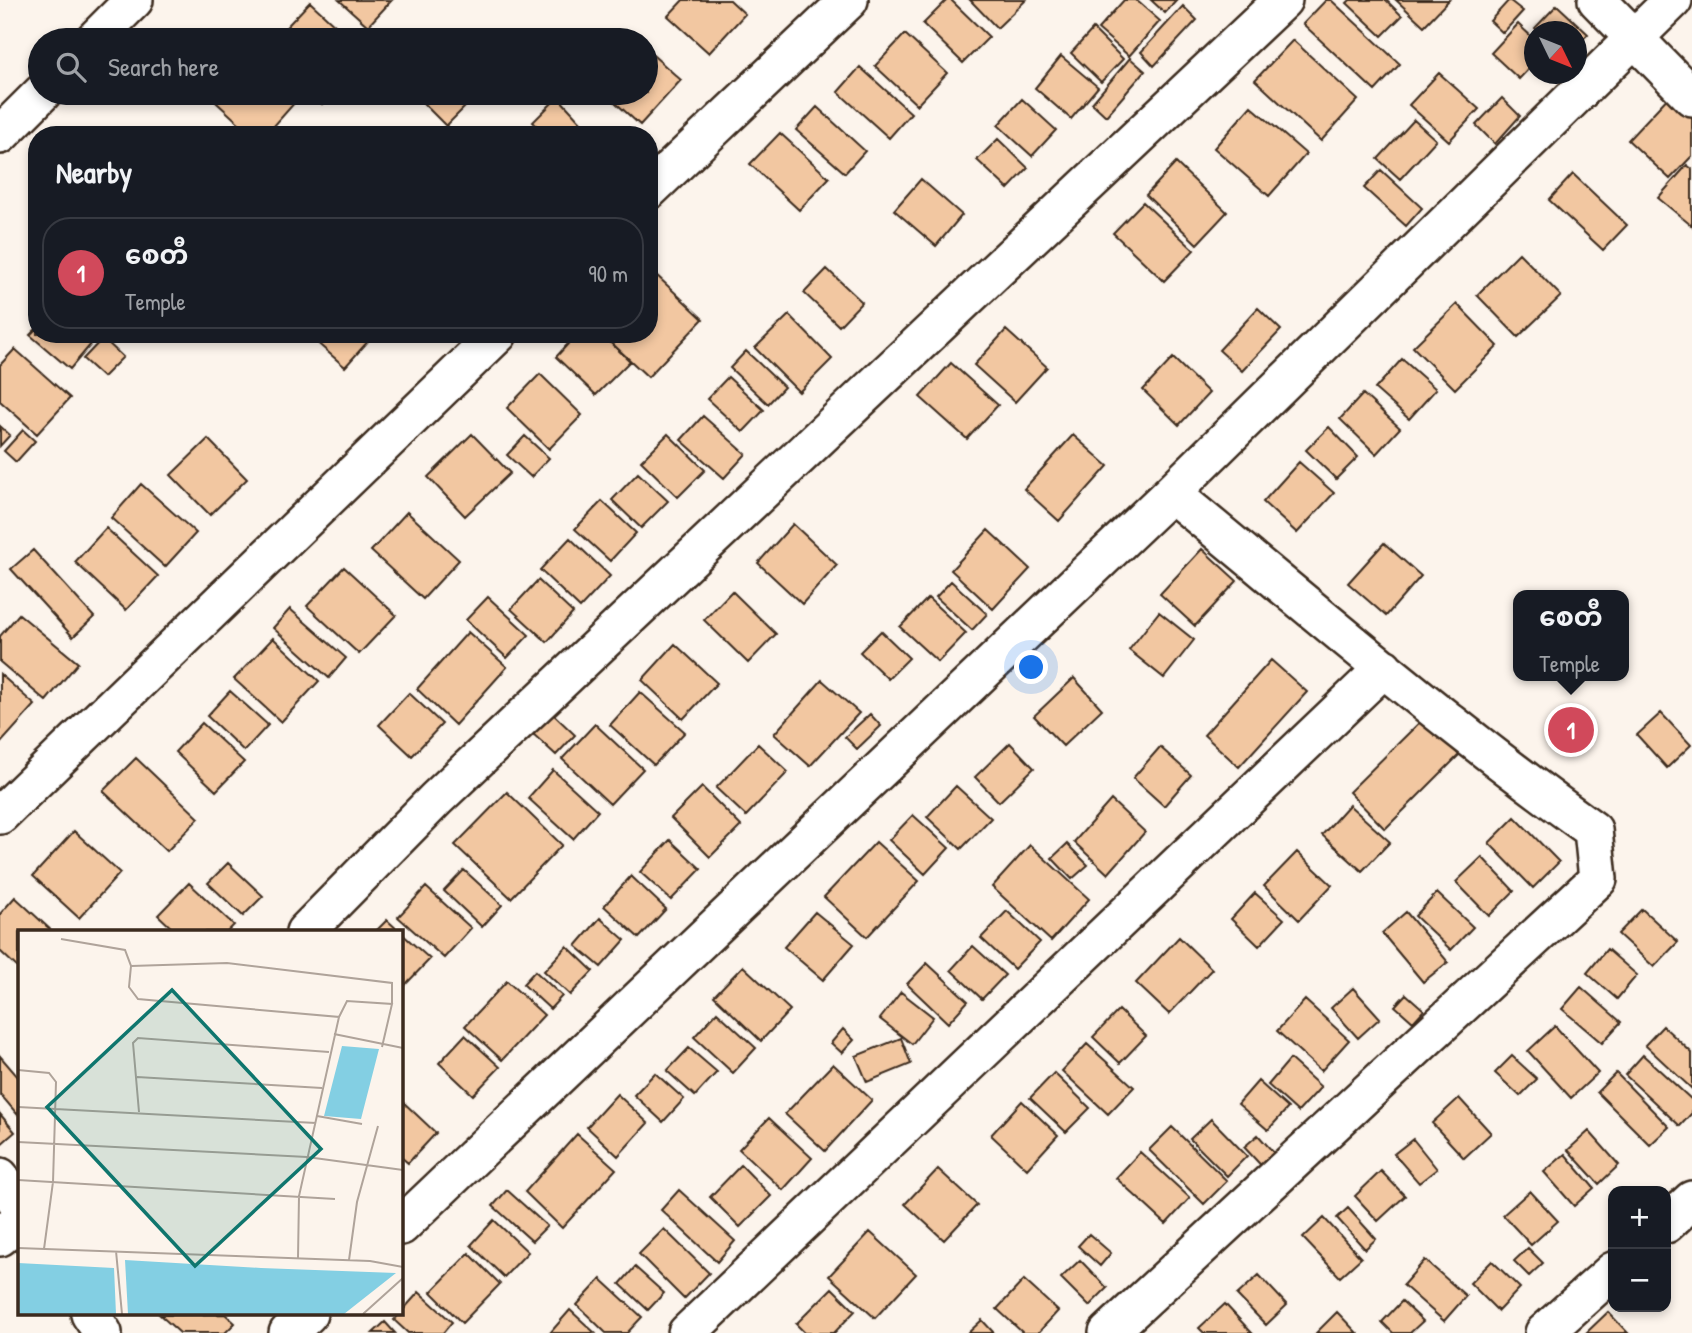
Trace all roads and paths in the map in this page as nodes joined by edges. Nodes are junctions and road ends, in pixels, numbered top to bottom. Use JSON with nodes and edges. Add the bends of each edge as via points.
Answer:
{"nodes":[{"id":1,"x":134,"y":0,"type":"edge"},
{"id":2,"x":849,"y":0,"type":"edge"},
{"id":3,"x":1283,"y":0,"type":"edge"},
{"id":4,"x":1597,"y":0,"type":"edge"},
{"id":5,"x":1673,"y":0,"type":"edge"},
{"id":6,"x":106,"y":28,"type":"edge"},
{"id":7,"x":1634,"y":38,"type":"junction"},
{"id":8,"x":1692,"y":97,"type":"edge"},
{"id":9,"x":30,"y":105,"type":"edge"},
{"id":10,"x":0,"y":135,"type":"edge"},
{"id":11,"x":658,"y":181,"type":"edge"},
{"id":12,"x":489,"y":343,"type":"edge"},
{"id":13,"x":1171,"y":493,"type":"junction"},
{"id":14,"x":1384,"y":668,"type":"junction"},
{"id":15,"x":0,"y":816,"type":"edge"},
{"id":16,"x":307,"y":930,"type":"edge"},
{"id":17,"x":0,"y":1177,"type":"edge"},
{"id":18,"x":1692,"y":1200,"type":"edge"},
{"id":19,"x":18,"y":1203,"type":"edge"},
{"id":20,"x":1671,"y":1219,"type":"edge"},
{"id":21,"x":18,"y":1221,"type":"edge"},
{"id":22,"x":402,"y":1225,"type":"edge"},
{"id":23,"x":0,"y":1237,"type":"edge"},
{"id":24,"x":1608,"y":1275,"type":"edge"},
{"id":25,"x":91,"y":1316,"type":"edge"},
{"id":26,"x":306,"y":1316,"type":"edge"},
{"id":27,"x":103,"y":1333,"type":"edge"},
{"id":28,"x":288,"y":1333,"type":"edge"},
{"id":29,"x":687,"y":1333,"type":"edge"},
{"id":30,"x":1108,"y":1333,"type":"edge"},
{"id":31,"x":1544,"y":1333,"type":"edge"}],
"edges":[{"from":1,"to":6,"type":"street"},
{"from":2,"to":11,"type":"street"},
{"from":3,"to":16,"type":"street","via":[[436,799]]},
{"from":4,"to":7,"type":"street"},
{"from":5,"to":7,"type":"street"},
{"from":7,"to":8,"type":"street"},
{"from":7,"to":13,"type":"street"},
{"from":9,"to":10,"type":"street"},
{"from":12,"to":15,"type":"street"},
{"from":13,"to":14,"type":"street"},
{"from":13,"to":22,"type":"street"},
{"from":14,"to":29,"type":"street"},
{"from":14,"to":30,"type":"street","via":[[1593,830],[1598,879]]},
{"from":17,"to":19,"type":"street"},
{"from":18,"to":20,"type":"street"},
{"from":21,"to":23,"type":"street"},
{"from":24,"to":31,"type":"street"},
{"from":25,"to":27,"type":"street"},
{"from":26,"to":28,"type":"street"}]}
